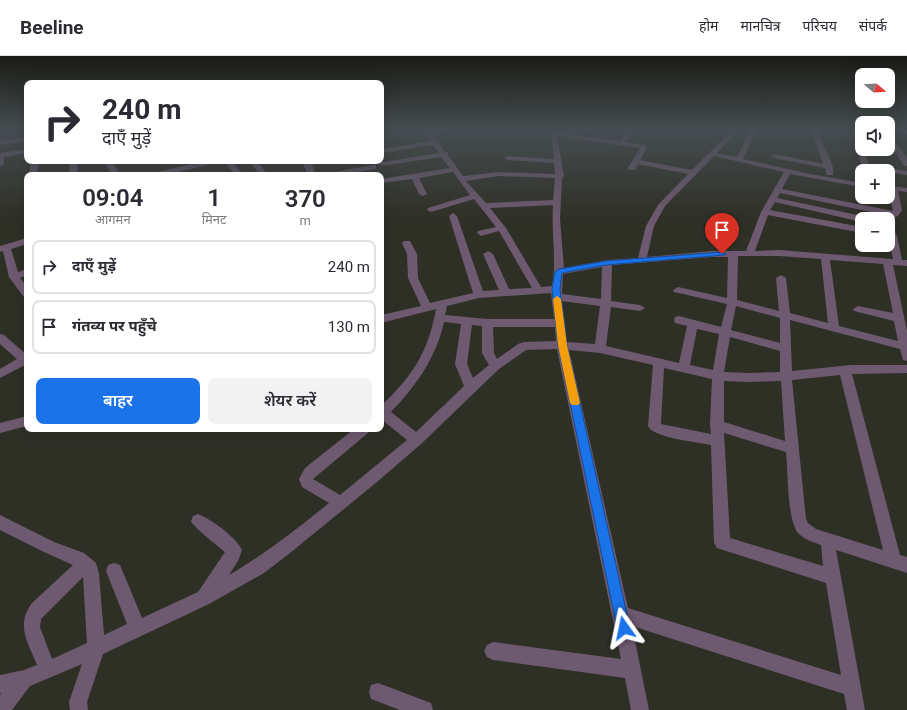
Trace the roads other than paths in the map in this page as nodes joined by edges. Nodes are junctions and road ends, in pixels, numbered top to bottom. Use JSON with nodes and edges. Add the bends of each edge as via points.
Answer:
{"nodes":[{"id":1,"x":411,"y":160,"type":"edge"},
{"id":2,"x":448,"y":160,"type":"edge"},
{"id":3,"x":533,"y":160,"type":"edge"},
{"id":4,"x":637,"y":160,"type":"edge"},
{"id":5,"x":707,"y":160,"type":"edge"},
{"id":6,"x":739,"y":160,"type":"edge"},
{"id":7,"x":790,"y":160,"type":"edge"},
{"id":8,"x":826,"y":160,"type":"edge"},
{"id":9,"x":864,"y":160,"type":"edge"},
{"id":10,"x":558,"y":161,"type":"joint"},
{"id":11,"x":201,"y":164,"type":"edge"},
{"id":12,"x":230,"y":164,"type":"edge"},
{"id":13,"x":255,"y":164,"type":"edge"},
{"id":14,"x":384,"y":164,"type":"dead end"},
{"id":15,"x":373,"y":167,"type":"dead end"},
{"id":16,"x":829,"y":168,"type":"junction"},
{"id":17,"x":454,"y":170,"type":"junction"},
{"id":18,"x":788,"y":171,"type":"junction"},
{"id":19,"x":168,"y":172,"type":"edge"},
{"id":20,"x":237,"y":172,"type":"edge"},
{"id":21,"x":262,"y":172,"type":"edge"},
{"id":22,"x":345,"y":172,"type":"edge"},
{"id":23,"x":694,"y":173,"type":"junction"},
{"id":24,"x":907,"y":173,"type":"edge"},
{"id":25,"x":414,"y":176,"type":"junction"},
{"id":26,"x":560,"y":176,"type":"junction"},
{"id":27,"x":461,"y":179,"type":"junction"},
{"id":28,"x":831,"y":180,"type":"junction"},
{"id":29,"x":384,"y":181,"type":"edge"},
{"id":30,"x":855,"y":184,"type":"edge"},
{"id":31,"x":895,"y":188,"type":"edge"},
{"id":32,"x":777,"y":190,"type":"junction"},
{"id":33,"x":907,"y":190,"type":"edge"},
{"id":34,"x":423,"y":194,"type":"dead end"},
{"id":35,"x":476,"y":196,"type":"junction"},
{"id":36,"x":772,"y":199,"type":"junction"},
{"id":37,"x":895,"y":201,"type":"edge"},
{"id":38,"x":557,"y":202,"type":"junction"},
{"id":39,"x":485,"y":206,"type":"junction"},
{"id":40,"x":431,"y":210,"type":"dead end"},
{"id":41,"x":765,"y":212,"type":"junction"},
{"id":42,"x":452,"y":216,"type":"dead end"},
{"id":43,"x":855,"y":217,"type":"edge"},
{"id":44,"x":502,"y":228,"type":"junction"},
{"id":45,"x":855,"y":229,"type":"edge"},
{"id":46,"x":481,"y":233,"type":"dead end"},
{"id":47,"x":24,"y":241,"type":"edge"},
{"id":48,"x":407,"y":243,"type":"dead end"},
{"id":49,"x":895,"y":246,"type":"edge"},
{"id":50,"x":3,"y":248,"type":"edge"},
{"id":51,"x":750,"y":253,"type":"junction"},
{"id":52,"x":488,"y":254,"type":"dead end"},
{"id":53,"x":733,"y":254,"type":"junction"},
{"id":54,"x":825,"y":256,"type":"junction"},
{"id":55,"x":642,"y":260,"type":"junction"},
{"id":56,"x":887,"y":261,"type":"junction"},
{"id":57,"x":606,"y":263,"type":"junction"},
{"id":58,"x":903,"y":263,"type":"edge"},
{"id":59,"x":559,"y":272,"type":"junction"},
{"id":60,"x":24,"y":273,"type":"edge"},
{"id":61,"x":14,"y":277,"type":"junction"},
{"id":62,"x":781,"y":278,"type":"dead end"},
{"id":63,"x":24,"y":290,"type":"edge"},
{"id":64,"x":538,"y":290,"type":"junction"},
{"id":65,"x":678,"y":290,"type":"dead end"},
{"id":66,"x":505,"y":292,"type":"junction"},
{"id":67,"x":556,"y":293,"type":"junction"},
{"id":68,"x":479,"y":295,"type":"junction"},
{"id":69,"x":732,"y":302,"type":"junction"},
{"id":70,"x":606,"y":303,"type":"junction"},
{"id":71,"x":442,"y":304,"type":"junction"},
{"id":72,"x":427,"y":307,"type":"junction"},
{"id":73,"x":640,"y":308,"type":"dead end"},
{"id":74,"x":858,"y":309,"type":"dead end"},
{"id":75,"x":784,"y":315,"type":"junction"},
{"id":76,"x":384,"y":318,"type":"edge"},
{"id":77,"x":439,"y":318,"type":"junction"},
{"id":78,"x":898,"y":318,"type":"junction"},
{"id":79,"x":467,"y":320,"type":"junction"},
{"id":80,"x":679,"y":320,"type":"dead end"},
{"id":81,"x":487,"y":323,"type":"junction"},
{"id":82,"x":559,"y":324,"type":"junction"},
{"id":83,"x":693,"y":324,"type":"junction"},
{"id":84,"x":834,"y":328,"type":"junction"},
{"id":85,"x":724,"y":332,"type":"junction"},
{"id":86,"x":2,"y":342,"type":"edge"},
{"id":87,"x":562,"y":345,"type":"junction"},
{"id":88,"x":904,"y":346,"type":"junction"},
{"id":89,"x":784,"y":348,"type":"junction"},
{"id":90,"x":600,"y":349,"type":"junction"},
{"id":91,"x":907,"y":357,"type":"edge"},
{"id":92,"x":24,"y":359,"type":"edge"},
{"id":93,"x":24,"y":362,"type":"edge"},
{"id":94,"x":659,"y":363,"type":"junction"},
{"id":95,"x":495,"y":366,"type":"junction"},
{"id":96,"x":684,"y":368,"type":"junction"},
{"id":97,"x":907,"y":369,"type":"edge"},
{"id":98,"x":845,"y":370,"type":"junction"},
{"id":99,"x":0,"y":374,"type":"edge"},
{"id":100,"x":786,"y":375,"type":"junction"},
{"id":101,"x":718,"y":376,"type":"junction"},
{"id":102,"x":472,"y":387,"type":"junction"},
{"id":103,"x":384,"y":411,"type":"edge"},
{"id":104,"x":384,"y":415,"type":"edge"},
{"id":105,"x":24,"y":422,"type":"edge"},
{"id":106,"x":716,"y":425,"type":"junction"},
{"id":107,"x":0,"y":428,"type":"edge"},
{"id":108,"x":359,"y":432,"type":"edge"},
{"id":109,"x":416,"y":440,"type":"junction"},
{"id":110,"x":717,"y":441,"type":"junction"},
{"id":111,"x":793,"y":449,"type":"junction"},
{"id":112,"x":342,"y":503,"type":"junction"},
{"id":113,"x":198,"y":521,"type":"dead end"},
{"id":114,"x":0,"y":522,"type":"edge"},
{"id":115,"x":829,"y":540,"type":"junction"},
{"id":116,"x":82,"y":563,"type":"junction"},
{"id":117,"x":901,"y":563,"type":"edge"},
{"id":118,"x":114,"y":571,"type":"dead end"},
{"id":119,"x":833,"y":577,"type":"junction"},
{"id":120,"x":203,"y":598,"type":"junction"},
{"id":121,"x":621,"y":614,"type":"junction"},
{"id":122,"x":138,"y":629,"type":"junction"},
{"id":123,"x":96,"y":648,"type":"junction"},
{"id":124,"x":493,"y":651,"type":"dead end"},
{"id":125,"x":48,"y":670,"type":"junction"},
{"id":126,"x":632,"y":670,"type":"junction"},
{"id":127,"x":24,"y":679,"type":"junction"},
{"id":128,"x":0,"y":684,"type":"edge"},
{"id":129,"x":851,"y":687,"type":"junction"},
{"id":130,"x":378,"y":692,"type":"dead end"},
{"id":131,"x":0,"y":710,"type":"edge"},
{"id":132,"x":79,"y":710,"type":"edge"},
{"id":133,"x":424,"y":710,"type":"edge"},
{"id":134,"x":640,"y":710,"type":"edge"},
{"id":135,"x":856,"y":710,"type":"edge"}],
"edges":[{"from":1,"to":14,"type":"street"},
{"from":2,"to":17,"type":"street"},
{"from":3,"to":10,"type":"street"},
{"from":4,"to":23,"type":"street","via":[[634,164]]},
{"from":5,"to":23,"type":"street"},
{"from":6,"to":18,"type":"street"},
{"from":7,"to":16,"type":"street"},
{"from":8,"to":16,"type":"street"},
{"from":9,"to":24,"type":"street","via":[[867,166]]},
{"from":10,"to":26,"type":"street"},
{"from":11,"to":19,"type":"street"},
{"from":12,"to":20,"type":"street"},
{"from":13,"to":21,"type":"street"},
{"from":15,"to":22,"type":"street"},
{"from":16,"to":28,"type":"street"},
{"from":17,"to":25,"type":"street"},
{"from":17,"to":27,"type":"street"},
{"from":18,"to":28,"type":"street"},
{"from":18,"to":32,"type":"street"},
{"from":23,"to":55,"type":"street","via":[[656,214],[650,226]]},
{"from":25,"to":29,"type":"street"},
{"from":25,"to":34,"type":"street"},
{"from":26,"to":27,"type":"street","via":[[499,174]]},
{"from":26,"to":38,"type":"street"},
{"from":27,"to":35,"type":"street"},
{"from":28,"to":30,"type":"street"},
{"from":31,"to":33,"type":"street"},
{"from":32,"to":36,"type":"street"},
{"from":32,"to":37,"type":"street","via":[[895,214],[898,210]]},
{"from":35,"to":39,"type":"street"},
{"from":35,"to":40,"type":"street"},
{"from":36,"to":41,"type":"street"},
{"from":36,"to":43,"type":"street"},
{"from":38,"to":39,"type":"street"},
{"from":38,"to":59,"type":"street"},
{"from":39,"to":44,"type":"street"},
{"from":41,"to":45,"type":"street"},
{"from":41,"to":51,"type":"street"},
{"from":42,"to":68,"type":"street"},
{"from":44,"to":46,"type":"street"},
{"from":44,"to":64,"type":"street"},
{"from":47,"to":50,"type":"street"},
{"from":48,"to":72,"type":"street","via":[[412,254],[413,278]]},
{"from":49,"to":58,"type":"street"},
{"from":50,"to":61,"type":"street"},
{"from":51,"to":53,"type":"street"},
{"from":51,"to":54,"type":"street"},
{"from":52,"to":66,"type":"street"},
{"from":53,"to":55,"type":"street"},
{"from":53,"to":69,"type":"street"},
{"from":54,"to":56,"type":"street"},
{"from":54,"to":84,"type":"street"},
{"from":55,"to":57,"type":"street"},
{"from":56,"to":58,"type":"street"},
{"from":56,"to":78,"type":"street"},
{"from":57,"to":59,"type":"street"},
{"from":57,"to":70,"type":"street"},
{"from":59,"to":67,"type":"street"},
{"from":60,"to":61,"type":"street"},
{"from":61,"to":63,"type":"street"},
{"from":62,"to":75,"type":"street"},
{"from":64,"to":66,"type":"street"},
{"from":64,"to":67,"type":"street"},
{"from":65,"to":69,"type":"street"},
{"from":66,"to":68,"type":"street"},
{"from":67,"to":70,"type":"street"},
{"from":67,"to":82,"type":"street"},
{"from":68,"to":71,"type":"street"},
{"from":69,"to":75,"type":"street"},
{"from":69,"to":85,"type":"street"},
{"from":70,"to":73,"type":"street"},
{"from":70,"to":90,"type":"street"},
{"from":71,"to":72,"type":"street"},
{"from":71,"to":77,"type":"street"},
{"from":72,"to":76,"type":"street"},
{"from":74,"to":78,"type":"street"},
{"from":75,"to":84,"type":"street"},
{"from":75,"to":89,"type":"street"},
{"from":77,"to":79,"type":"street"},
{"from":77,"to":103,"type":"street","via":[[433,344],[422,367]]},
{"from":78,"to":88,"type":"street"},
{"from":79,"to":81,"type":"street"},
{"from":79,"to":102,"type":"street","via":[[461,364]]},
{"from":80,"to":83,"type":"street"},
{"from":81,"to":82,"type":"street"},
{"from":81,"to":95,"type":"street","via":[[488,353]]},
{"from":82,"to":87,"type":"street"},
{"from":83,"to":85,"type":"street"},
{"from":83,"to":96,"type":"street"},
{"from":84,"to":88,"type":"street"},
{"from":85,"to":89,"type":"street"},
{"from":85,"to":101,"type":"street"},
{"from":86,"to":92,"type":"street"},
{"from":87,"to":90,"type":"street"},
{"from":87,"to":95,"type":"street","via":[[528,345]]},
{"from":87,"to":121,"type":"street"},
{"from":88,"to":91,"type":"street"},
{"from":89,"to":100,"type":"street"},
{"from":90,"to":94,"type":"street"},
{"from":93,"to":99,"type":"street"},
{"from":94,"to":96,"type":"street"},
{"from":94,"to":110,"type":"street","via":[[654,426]]},
{"from":95,"to":102,"type":"street"},
{"from":96,"to":101,"type":"street"},
{"from":97,"to":98,"type":"street"},
{"from":98,"to":100,"type":"street"},
{"from":98,"to":117,"type":"street"},
{"from":100,"to":101,"type":"street","via":[[738,378]]},
{"from":100,"to":111,"type":"street"},
{"from":101,"to":106,"type":"street"},
{"from":102,"to":109,"type":"street"},
{"from":104,"to":109,"type":"street"},
{"from":105,"to":107,"type":"street"},
{"from":106,"to":110,"type":"street"},
{"from":106,"to":111,"type":"street"},
{"from":108,"to":112,"type":"street","via":[[310,472],[306,479],[308,483]]},
{"from":109,"to":112,"type":"street"},
{"from":110,"to":119,"type":"street","via":[[722,543]]},
{"from":111,"to":115,"type":"street","via":[[799,520],[803,528],[812,535]]},
{"from":112,"to":120,"type":"street","via":[[258,567]]},
{"from":113,"to":120,"type":"street","via":[[234,550]]},
{"from":114,"to":116,"type":"street"},
{"from":115,"to":117,"type":"street"},
{"from":115,"to":119,"type":"street"},
{"from":116,"to":123,"type":"street","via":[[90,569],[91,574]]},
{"from":116,"to":125,"type":"street","via":[[80,569],[33,616],[31,627]]},
{"from":118,"to":122,"type":"street"},
{"from":119,"to":129,"type":"street"},
{"from":120,"to":122,"type":"street"},
{"from":121,"to":126,"type":"street"},
{"from":121,"to":129,"type":"street"},
{"from":122,"to":123,"type":"street"},
{"from":123,"to":125,"type":"street"},
{"from":123,"to":132,"type":"street","via":[[78,702]]},
{"from":124,"to":126,"type":"street"},
{"from":125,"to":127,"type":"street"},
{"from":126,"to":134,"type":"street"},
{"from":127,"to":128,"type":"street"},
{"from":127,"to":131,"type":"street"},
{"from":129,"to":135,"type":"street"},
{"from":130,"to":133,"type":"street"}]}
